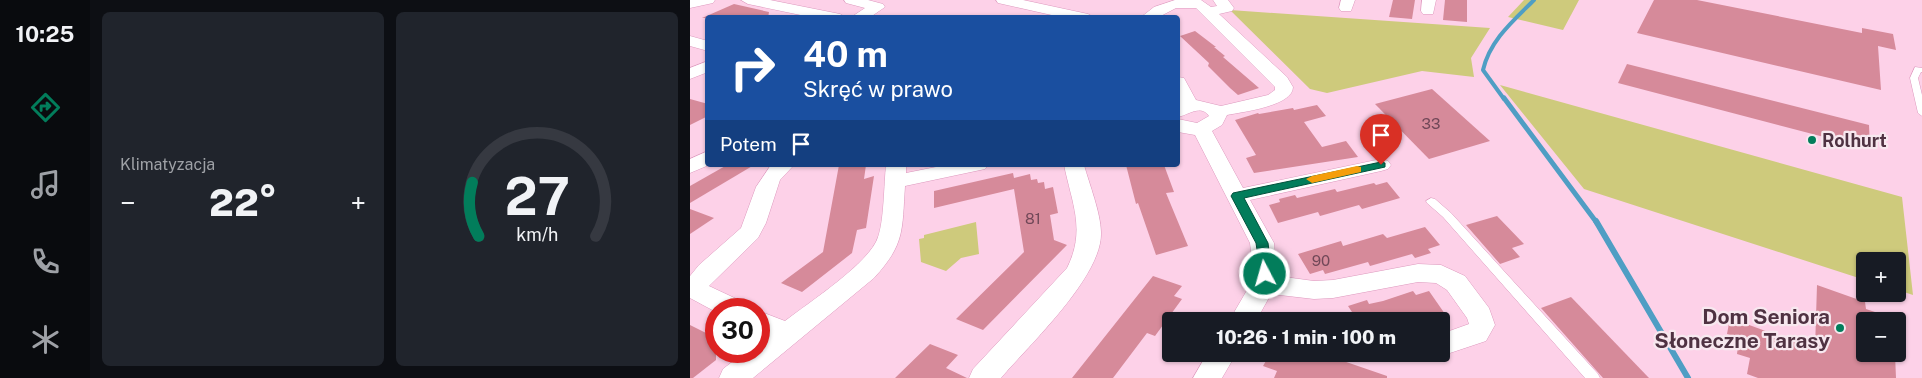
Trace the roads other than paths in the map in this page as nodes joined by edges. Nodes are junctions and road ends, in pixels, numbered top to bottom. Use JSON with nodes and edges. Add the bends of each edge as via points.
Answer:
{"nodes":[{"id":1,"x":708,"y":0,"type":"edge"},
{"id":2,"x":748,"y":0,"type":"edge"},
{"id":3,"x":850,"y":0,"type":"edge"},
{"id":4,"x":894,"y":0,"type":"edge"},
{"id":5,"x":1012,"y":1,"type":"edge"},
{"id":6,"x":690,"y":4,"type":"edge"},
{"id":7,"x":1214,"y":6,"type":"edge"},
{"id":8,"x":878,"y":7,"type":"junction"},
{"id":9,"x":829,"y":15,"type":"edge"},
{"id":10,"x":863,"y":15,"type":"edge"},
{"id":11,"x":1055,"y":15,"type":"edge"},
{"id":12,"x":1152,"y":15,"type":"edge"},
{"id":13,"x":690,"y":41,"type":"edge"},
{"id":14,"x":705,"y":45,"type":"edge"},
{"id":15,"x":705,"y":67,"type":"edge"},
{"id":16,"x":1922,"y":70,"type":"edge"},
{"id":17,"x":690,"y":74,"type":"edge"},
{"id":18,"x":1180,"y":91,"type":"edge"},
{"id":19,"x":1184,"y":109,"type":"edge"},
{"id":20,"x":1217,"y":112,"type":"junction"},
{"id":21,"x":1922,"y":113,"type":"edge"},
{"id":22,"x":1180,"y":125,"type":"edge"},
{"id":23,"x":1201,"y":128,"type":"junction"},
{"id":24,"x":705,"y":159,"type":"edge"},
{"id":25,"x":1381,"y":165,"type":"dead end"},
{"id":26,"x":690,"y":167,"type":"edge"},
{"id":27,"x":782,"y":167,"type":"edge"},
{"id":28,"x":960,"y":167,"type":"edge"},
{"id":29,"x":1074,"y":167,"type":"edge"},
{"id":30,"x":895,"y":174,"type":"edge"},
{"id":31,"x":1237,"y":196,"type":"junction"},
{"id":32,"x":1431,"y":201,"type":"dead end"},
{"id":33,"x":1265,"y":284,"type":"junction"},
{"id":34,"x":712,"y":298,"type":"edge"},
{"id":35,"x":1248,"y":312,"type":"edge"},
{"id":36,"x":770,"y":326,"type":"edge"},
{"id":37,"x":787,"y":334,"type":"junction"},
{"id":38,"x":1450,"y":342,"type":"edge"},
{"id":39,"x":1217,"y":362,"type":"edge"},
{"id":40,"x":733,"y":378,"type":"edge"},
{"id":41,"x":983,"y":378,"type":"edge"},
{"id":42,"x":1207,"y":378,"type":"edge"},
{"id":43,"x":1593,"y":378,"type":"edge"}],
"edges":[{"from":1,"to":6,"type":"street"},
{"from":2,"to":9,"type":"street"},
{"from":3,"to":8,"type":"street"},
{"from":4,"to":8,"type":"street"},
{"from":5,"to":11,"type":"street"},
{"from":7,"to":12,"type":"street","via":[[1185,0],[1173,2]]},
{"from":7,"to":20,"type":"street","via":[[1284,87],[1284,92],[1274,99]]},
{"from":8,"to":10,"type":"street"},
{"from":13,"to":14,"type":"street"},
{"from":15,"to":17,"type":"street"},
{"from":16,"to":21,"type":"lane","via":[[1918,69],[1914,78]]},
{"from":18,"to":19,"type":"street"},
{"from":19,"to":20,"type":"street","via":[[1209,106]]},
{"from":20,"to":23,"type":"street","via":[[1213,123]]},
{"from":22,"to":23,"type":"street","via":[[1188,129]]},
{"from":23,"to":31,"type":"street"},
{"from":24,"to":26,"type":"street"},
{"from":25,"to":31,"type":"street"},
{"from":27,"to":34,"type":"street","via":[[770,177],[747,236],[696,286],[698,291]]},
{"from":28,"to":30,"type":"street"},
{"from":29,"to":41,"type":"street","via":[[1090,232],[1086,254],[1077,273]]},
{"from":30,"to":37,"type":"street","via":[[890,237],[880,256],[865,272]]},
{"from":31,"to":33,"type":"street","via":[[1262,243],[1266,263]]},
{"from":32,"to":43,"type":"lane"},
{"from":33,"to":35,"type":"street"},
{"from":33,"to":38,"type":"street","via":[[1333,289],[1418,273],[1441,274],[1456,283],[1480,315],[1482,325],[1477,333]]},
{"from":36,"to":37,"type":"street"},
{"from":37,"to":40,"type":"street"},
{"from":39,"to":42,"type":"street"}]}
